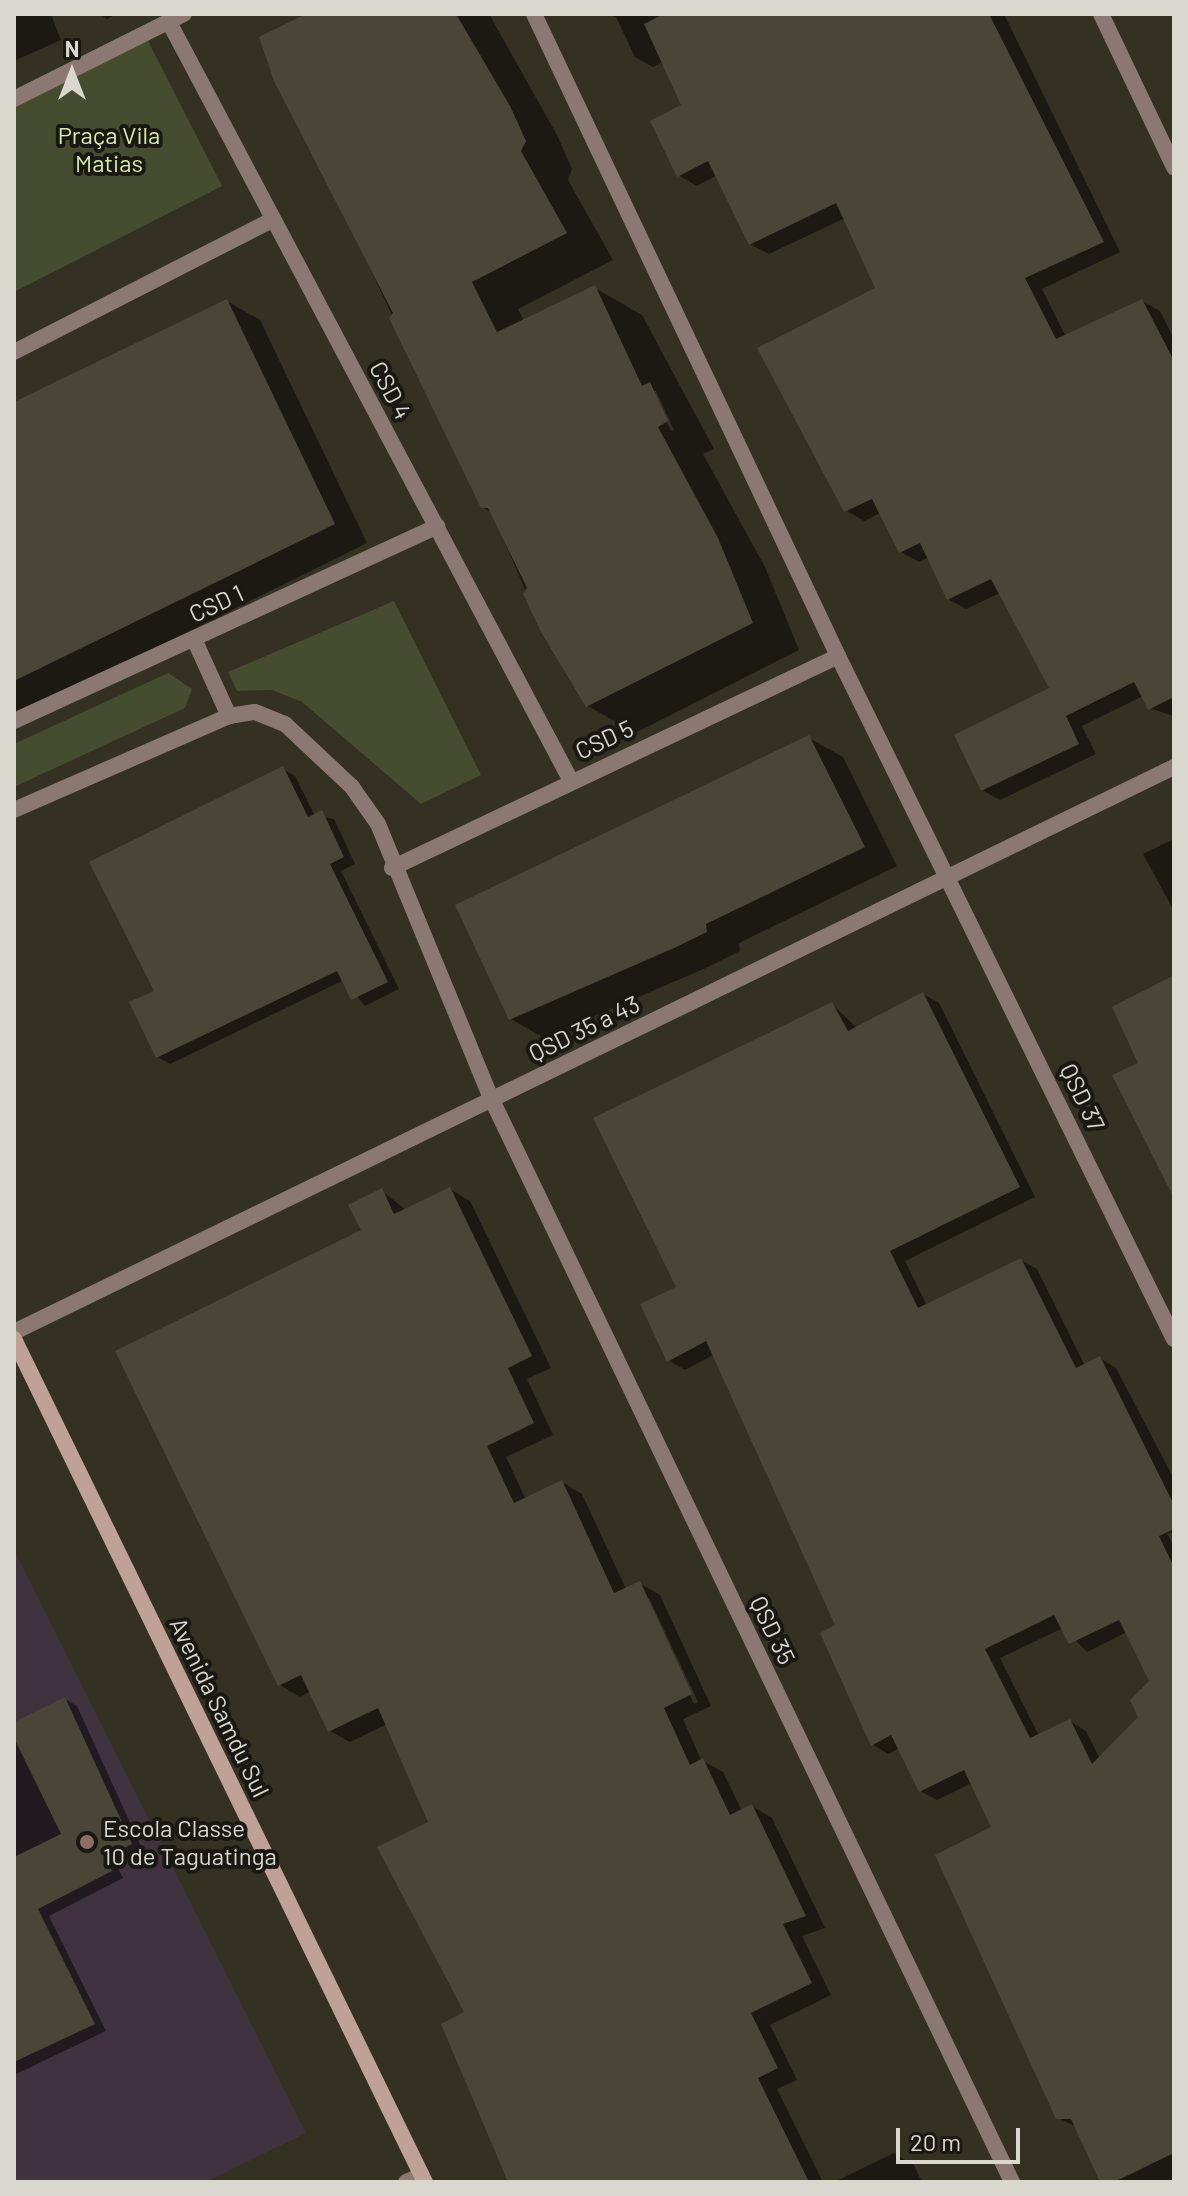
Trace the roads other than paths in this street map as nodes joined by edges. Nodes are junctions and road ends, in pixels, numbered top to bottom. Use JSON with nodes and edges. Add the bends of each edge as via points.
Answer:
{"nodes":[{"id":1,"x":534,"y":14,"type":"edge"},
{"id":2,"x":1101,"y":14,"type":"edge"},
{"id":3,"x":177,"y":18,"type":"edge"},
{"id":4,"x":14,"y":99,"type":"edge"},
{"id":5,"x":1174,"y":167,"type":"edge"},
{"id":6,"x":272,"y":220,"type":"junction"},
{"id":7,"x":14,"y":352,"type":"edge"},
{"id":8,"x":437,"y":526,"type":"junction"},
{"id":9,"x":194,"y":639,"type":"junction"},
{"id":10,"x":838,"y":656,"type":"junction"},
{"id":11,"x":229,"y":716,"type":"junction"},
{"id":12,"x":14,"y":721,"type":"edge"},
{"id":13,"x":1174,"y":767,"type":"edge"},
{"id":14,"x":571,"y":781,"type":"junction"},
{"id":15,"x":14,"y":810,"type":"edge"},
{"id":16,"x":392,"y":868,"type":"junction"},
{"id":17,"x":949,"y":876,"type":"junction"},
{"id":18,"x":492,"y":1100,"type":"junction"},
{"id":19,"x":14,"y":1332,"type":"edge"},
{"id":20,"x":14,"y":1339,"type":"edge"},
{"id":21,"x":1174,"y":1339,"type":"edge"},
{"id":22,"x":418,"y":2180,"type":"edge"},
{"id":23,"x":1012,"y":2182,"type":"edge"}],
"edges":[{"from":1,"to":10,"type":"street","name":"QSD 37"},
{"from":2,"to":5,"type":"street"},
{"from":3,"to":4,"type":"street"},
{"from":3,"to":6,"type":"street","name":"CSD 4"},
{"from":6,"to":7,"type":"street"},
{"from":6,"to":8,"type":"street","name":"CSD 4"},
{"from":8,"to":9,"type":"street","name":"CSD 1"},
{"from":8,"to":14,"type":"street","name":"CSD 4"},
{"from":9,"to":11,"type":"street"},
{"from":9,"to":12,"type":"street","name":"CSD 1"},
{"from":10,"to":14,"type":"street","name":"CSD 5"},
{"from":10,"to":17,"type":"street","name":"QSD 37"},
{"from":11,"to":15,"type":"street"},
{"from":11,"to":16,"type":"street","name":"QSD 35","via":[[255,712],[285,724],[352,787],[378,824]]},
{"from":13,"to":17,"type":"street","name":"QSD 35 a 43"},
{"from":14,"to":16,"type":"street","name":"CSD 5"},
{"from":16,"to":18,"type":"street","name":"QSD 35"},
{"from":17,"to":18,"type":"street","name":"QSD 35 a 43"},
{"from":17,"to":21,"type":"street","name":"QSD 37"},
{"from":18,"to":19,"type":"street","name":"QSD 35 a 43"},
{"from":18,"to":23,"type":"street","name":"QSD 35"},
{"from":20,"to":22,"type":"street","name":"Avenida Samdu Sul"}]}
